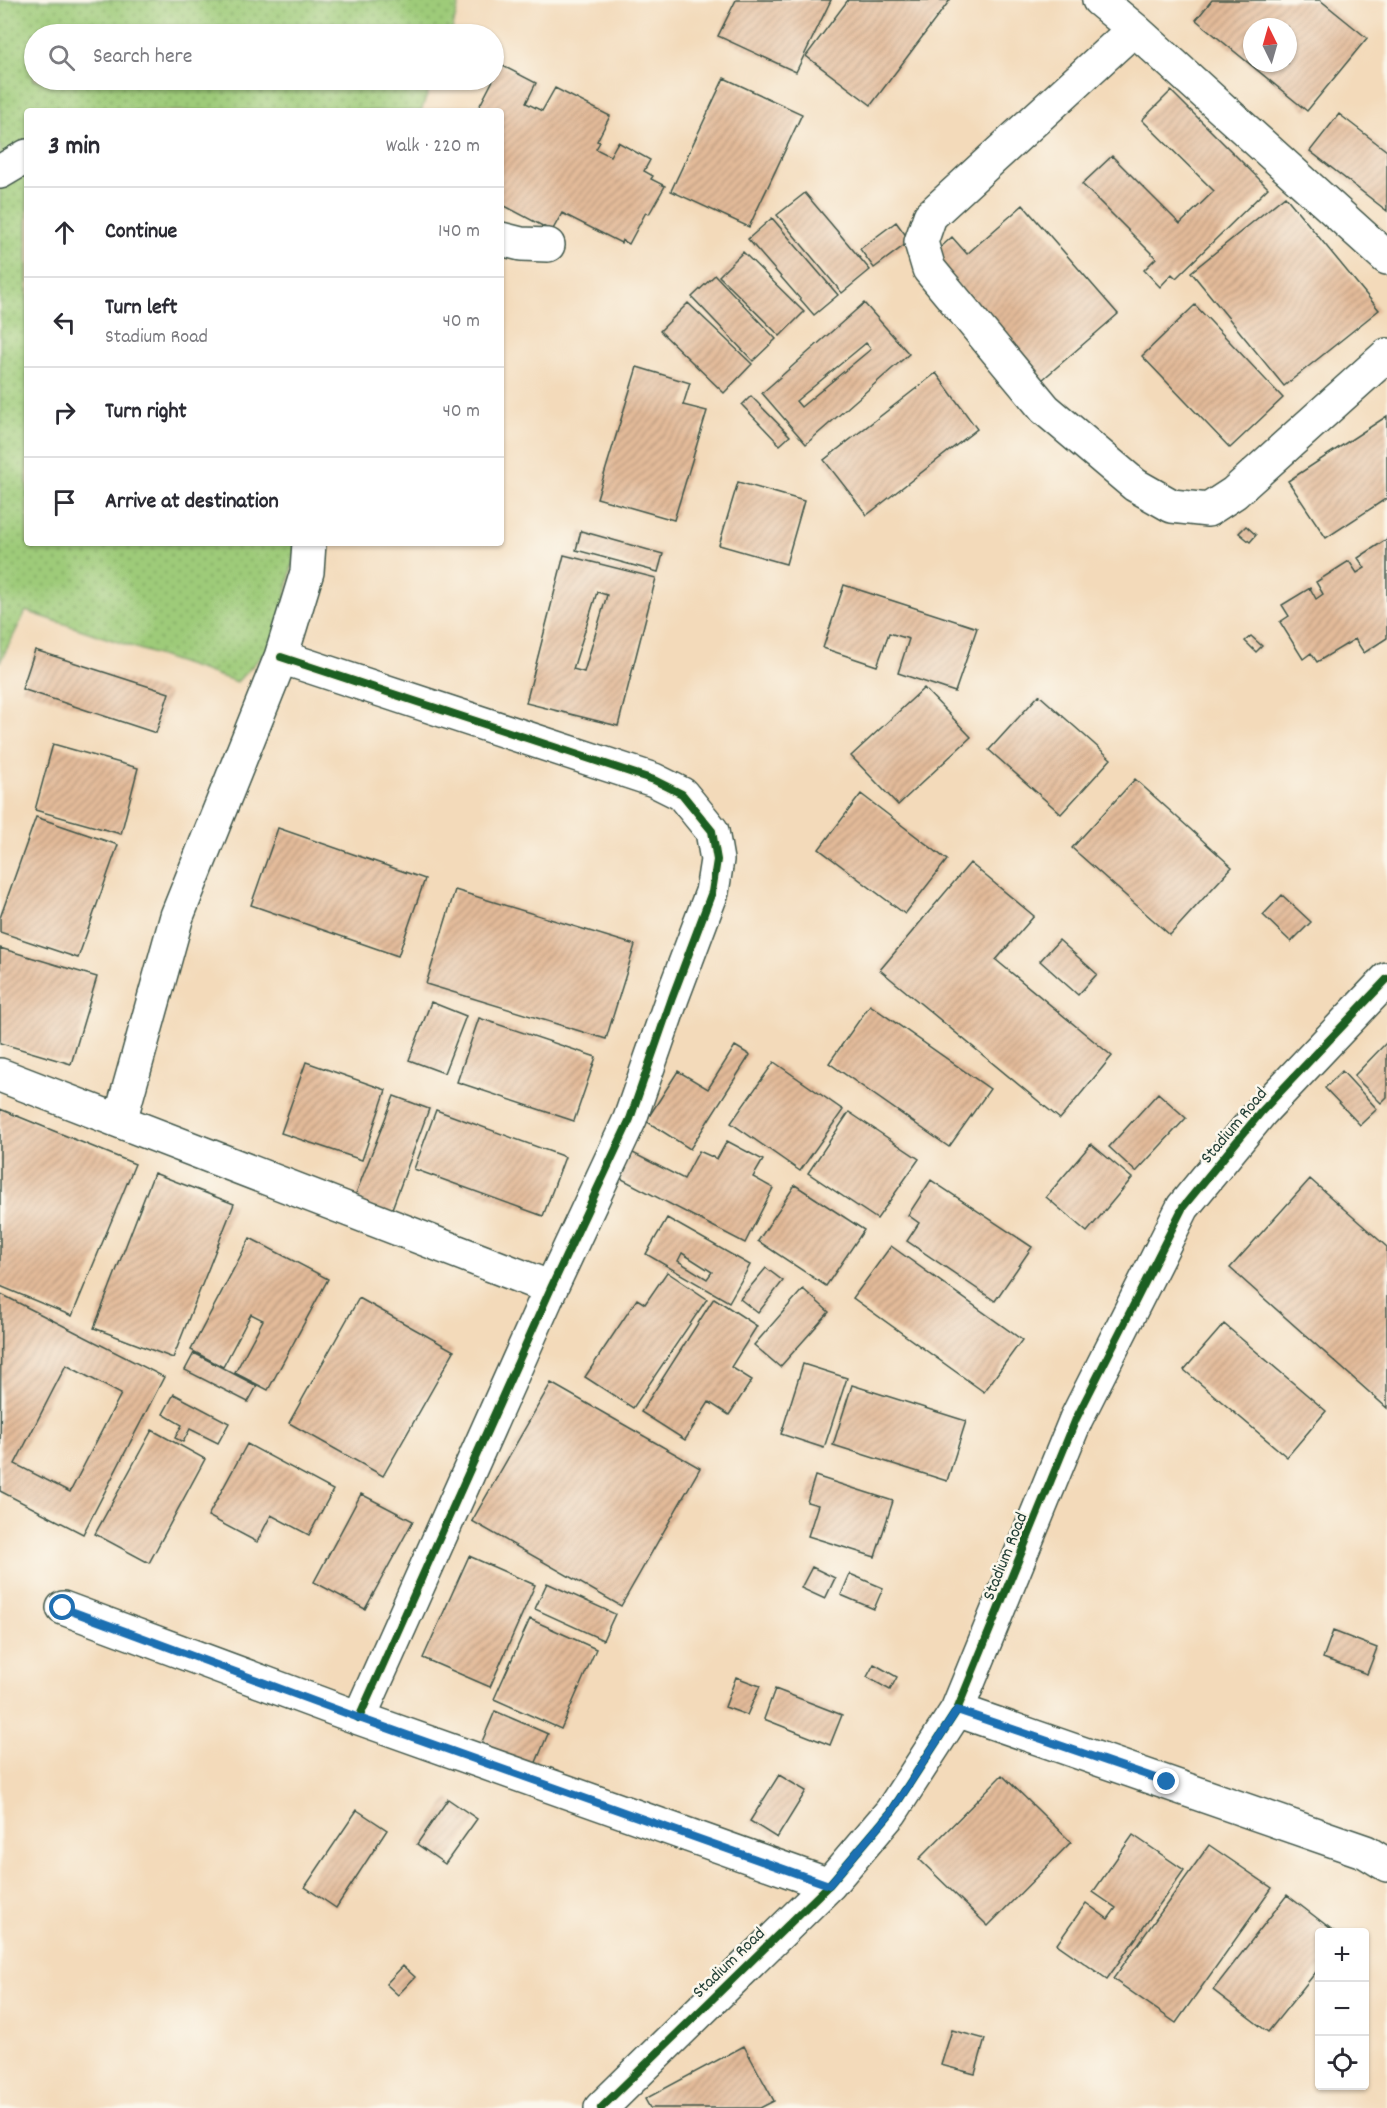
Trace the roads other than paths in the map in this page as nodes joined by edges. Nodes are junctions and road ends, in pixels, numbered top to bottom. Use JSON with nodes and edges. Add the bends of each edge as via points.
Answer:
{"nodes":[{"id":1,"x":1099,"y":0,"type":"edge"},
{"id":2,"x":1134,"y":29,"type":"junction"},
{"id":3,"x":24,"y":158,"type":"edge"},
{"id":4,"x":0,"y":172,"type":"edge"},
{"id":5,"x":504,"y":240,"type":"edge"},
{"id":6,"x":548,"y":245,"type":"dead end"},
{"id":7,"x":1387,"y":258,"type":"edge"},
{"id":8,"x":1387,"y":355,"type":"edge"},
{"id":9,"x":309,"y":546,"type":"edge"},
{"id":10,"x":281,"y":657,"type":"junction"},
{"id":11,"x":1387,"y":979,"type":"edge"},
{"id":12,"x":0,"y":1074,"type":"edge"},
{"id":13,"x":120,"y":1121,"type":"junction"},
{"id":14,"x":552,"y":1288,"type":"junction"},
{"id":15,"x":63,"y":1608,"type":"dead end"},
{"id":16,"x":957,"y":1710,"type":"junction"},
{"id":17,"x":359,"y":1718,"type":"junction"},
{"id":18,"x":1387,"y":1865,"type":"edge"},
{"id":19,"x":829,"y":1885,"type":"junction"},
{"id":20,"x":601,"y":2108,"type":"edge"}],
"edges":[{"from":1,"to":2,"type":"street"},
{"from":2,"to":7,"type":"street"},
{"from":2,"to":8,"type":"street","via":[[930,216],[921,243],[929,269],[1045,409],[1135,485],[1172,506],[1208,510],[1234,493]]},
{"from":3,"to":4,"type":"street"},
{"from":5,"to":6,"type":"street"},
{"from":9,"to":10,"type":"street","via":[[307,572]]},
{"from":10,"to":13,"type":"street","via":[[177,916]]},
{"from":10,"to":14,"type":"street","via":[[654,780],[682,794],[712,831],[717,860],[712,892],[630,1119]]},
{"from":11,"to":16,"type":"street","name":"Stadium Road","via":[[1260,1112],[1184,1207],[1076,1419]]},
{"from":12,"to":13,"type":"street"},
{"from":13,"to":14,"type":"street"},
{"from":14,"to":17,"type":"street"},
{"from":15,"to":17,"type":"street"},
{"from":16,"to":18,"type":"street","via":[[1366,1852]]},
{"from":16,"to":19,"type":"street","name":"Stadium Road","via":[[891,1812]]},
{"from":17,"to":19,"type":"street"},
{"from":19,"to":20,"type":"street","name":"Stadium Road"}]}
